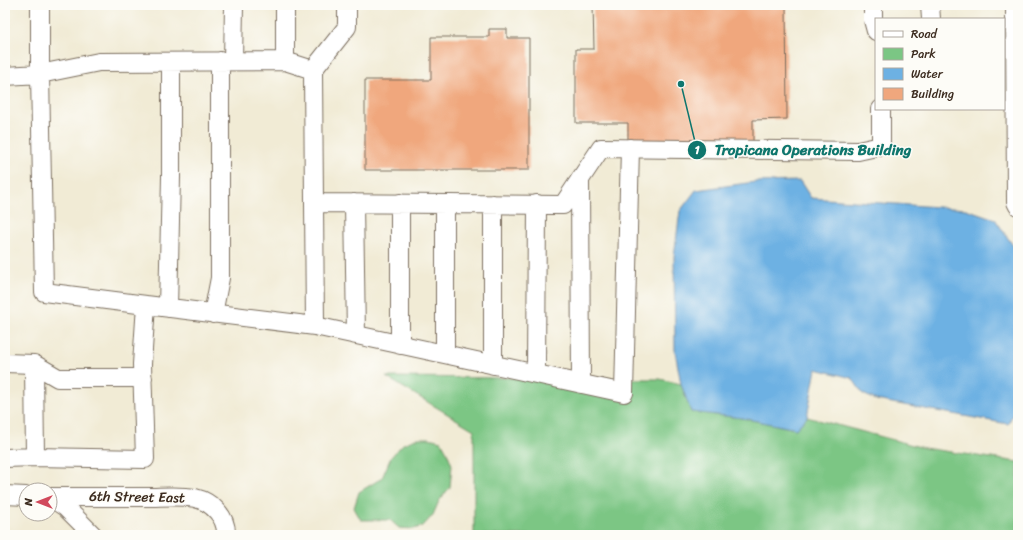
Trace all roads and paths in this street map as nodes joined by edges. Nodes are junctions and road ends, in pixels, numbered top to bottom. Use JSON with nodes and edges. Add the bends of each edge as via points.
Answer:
{"nodes":[{"id":1,"x":40,"y":5,"type":"edge"},
{"id":2,"x":234,"y":5,"type":"edge"},
{"id":3,"x":286,"y":5,"type":"edge"},
{"id":4,"x":347,"y":5,"type":"edge"},
{"id":5,"x":873,"y":5,"type":"edge"},
{"id":6,"x":930,"y":5,"type":"edge"},
{"id":7,"x":1015,"y":5,"type":"edge"},
{"id":8,"x":931,"y":18,"type":"edge"},
{"id":9,"x":875,"y":27,"type":"edge"},
{"id":10,"x":1010,"y":41,"type":"edge"},
{"id":11,"x":227,"y":61,"type":"junction"},
{"id":12,"x":285,"y":61,"type":"junction"},
{"id":13,"x":171,"y":62,"type":"junction"},
{"id":14,"x":312,"y":70,"type":"junction"},
{"id":15,"x":40,"y":74,"type":"junction"},
{"id":16,"x":5,"y":76,"type":"edge"},
{"id":17,"x":880,"y":110,"type":"edge"},
{"id":18,"x":630,"y":148,"type":"junction"},
{"id":19,"x":580,"y":179,"type":"junction"},
{"id":20,"x":314,"y":203,"type":"junction"},
{"id":21,"x":354,"y":203,"type":"junction"},
{"id":22,"x":400,"y":203,"type":"junction"},
{"id":23,"x":445,"y":204,"type":"junction"},
{"id":24,"x":493,"y":204,"type":"junction"},
{"id":25,"x":537,"y":204,"type":"junction"},
{"id":26,"x":1018,"y":206,"type":"edge"},
{"id":27,"x":146,"y":305,"type":"junction"},
{"id":28,"x":168,"y":308,"type":"junction"},
{"id":29,"x":213,"y":314,"type":"junction"},
{"id":30,"x":315,"y":326,"type":"junction"},
{"id":31,"x":356,"y":335,"type":"junction"},
{"id":32,"x":400,"y":344,"type":"junction"},
{"id":33,"x":445,"y":354,"type":"junction"},
{"id":34,"x":5,"y":363,"type":"edge"},
{"id":35,"x":34,"y":364,"type":"junction"},
{"id":36,"x":493,"y":365,"type":"junction"},
{"id":37,"x":536,"y":374,"type":"junction"},
{"id":38,"x":142,"y":378,"type":"junction"},
{"id":39,"x":581,"y":384,"type":"junction"},
{"id":40,"x":35,"y":457,"type":"junction"},
{"id":41,"x":5,"y":458,"type":"edge"},
{"id":42,"x":5,"y":495,"type":"edge"},
{"id":43,"x":18,"y":496,"type":"edge"},
{"id":44,"x":58,"y":497,"type":"edge"},
{"id":45,"x":58,"y":503,"type":"edge"},
{"id":46,"x":93,"y":535,"type":"edge"},
{"id":47,"x":226,"y":535,"type":"edge"}],
"edges":[{"from":1,"to":15,"type":"street"},
{"from":2,"to":11,"type":"street"},
{"from":3,"to":12,"type":"street"},
{"from":4,"to":14,"type":"street","via":[[347,27]]},
{"from":5,"to":9,"type":"street"},
{"from":6,"to":8,"type":"street"},
{"from":7,"to":10,"type":"street"},
{"from":10,"to":26,"type":"street"},
{"from":11,"to":12,"type":"street"},
{"from":11,"to":13,"type":"street"},
{"from":11,"to":29,"type":"street","via":[[220,278]]},
{"from":12,"to":14,"type":"street"},
{"from":13,"to":15,"type":"street","via":[[99,62]]},
{"from":13,"to":28,"type":"street"},
{"from":14,"to":20,"type":"street"},
{"from":15,"to":16,"type":"street"},
{"from":15,"to":27,"type":"street","via":[[44,292]]},
{"from":17,"to":18,"type":"street","via":[[881,146],[858,151]]},
{"from":18,"to":19,"type":"street","via":[[601,148]]},
{"from":18,"to":39,"type":"street","via":[[624,394]]},
{"from":19,"to":25,"type":"street","via":[[563,204]]},
{"from":19,"to":39,"type":"street"},
{"from":20,"to":21,"type":"street"},
{"from":20,"to":30,"type":"street"},
{"from":21,"to":22,"type":"street"},
{"from":21,"to":31,"type":"street"},
{"from":22,"to":23,"type":"street"},
{"from":22,"to":32,"type":"street"},
{"from":23,"to":24,"type":"street"},
{"from":23,"to":33,"type":"street"},
{"from":24,"to":25,"type":"street"},
{"from":24,"to":36,"type":"street"},
{"from":25,"to":37,"type":"street"},
{"from":27,"to":28,"type":"street"},
{"from":27,"to":38,"type":"street"},
{"from":28,"to":29,"type":"street"},
{"from":29,"to":30,"type":"street"},
{"from":30,"to":31,"type":"street"},
{"from":31,"to":32,"type":"street"},
{"from":32,"to":33,"type":"street"},
{"from":33,"to":36,"type":"street"},
{"from":34,"to":35,"type":"street"},
{"from":35,"to":38,"type":"street","via":[[58,378]]},
{"from":35,"to":40,"type":"street"},
{"from":36,"to":37,"type":"street"},
{"from":37,"to":39,"type":"street"},
{"from":38,"to":40,"type":"street","via":[[145,459]]},
{"from":40,"to":41,"type":"street"},
{"from":42,"to":43,"type":"street"},
{"from":44,"to":47,"type":"street","name":"6th Street East","via":[[195,498],[213,506],[226,527]]},
{"from":45,"to":46,"type":"street","name":"6th Street East"}]}
